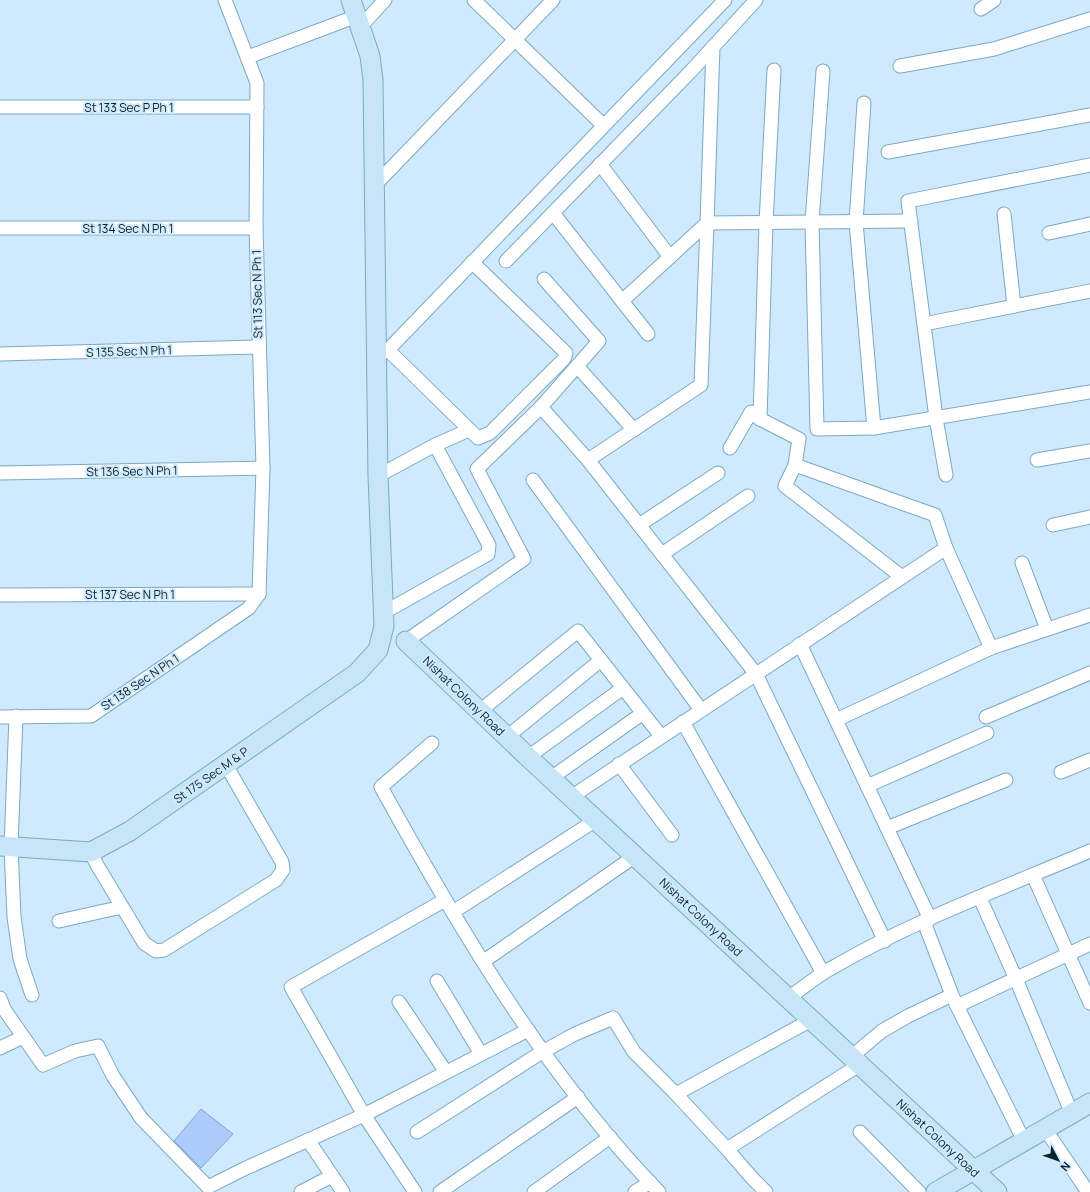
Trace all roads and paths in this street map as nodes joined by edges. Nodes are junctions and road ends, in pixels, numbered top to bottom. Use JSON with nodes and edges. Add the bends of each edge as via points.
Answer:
{"nodes":[{"id":1,"x":225,"y":0,"type":"edge"},
{"id":2,"x":385,"y":0,"type":"edge"},
{"id":3,"x":474,"y":0,"type":"edge"},
{"id":4,"x":553,"y":0,"type":"edge"},
{"id":5,"x":725,"y":0,"type":"edge"},
{"id":6,"x":756,"y":0,"type":"edge"},
{"id":7,"x":994,"y":0,"type":"edge"},
{"id":8,"x":981,"y":9,"type":"dead end"},
{"id":9,"x":356,"y":14,"type":"edge"},
{"id":10,"x":1090,"y":19,"type":"edge"},
{"id":11,"x":515,"y":40,"type":"junction"},
{"id":12,"x":713,"y":47,"type":"junction"},
{"id":13,"x":248,"y":56,"type":"junction"},
{"id":14,"x":900,"y":66,"type":"dead end"},
{"id":15,"x":774,"y":70,"type":"dead end"},
{"id":16,"x":823,"y":71,"type":"dead end"},
{"id":17,"x":864,"y":103,"type":"dead end"},
{"id":18,"x":0,"y":106,"type":"edge"},
{"id":19,"x":257,"y":107,"type":"junction"},
{"id":20,"x":1090,"y":115,"type":"edge"},
{"id":21,"x":603,"y":125,"type":"junction"},
{"id":22,"x":888,"y":152,"type":"dead end"},
{"id":23,"x":600,"y":164,"type":"junction"},
{"id":24,"x":1090,"y":165,"type":"edge"},
{"id":25,"x":376,"y":184,"type":"junction"},
{"id":26,"x":553,"y":212,"type":"junction"},
{"id":27,"x":1004,"y":214,"type":"dead end"},
{"id":28,"x":911,"y":221,"type":"junction"},
{"id":29,"x":812,"y":222,"type":"junction"},
{"id":30,"x":856,"y":222,"type":"junction"},
{"id":31,"x":707,"y":223,"type":"junction"},
{"id":32,"x":766,"y":223,"type":"junction"},
{"id":33,"x":1090,"y":224,"type":"edge"},
{"id":34,"x":0,"y":228,"type":"edge"},
{"id":35,"x":256,"y":228,"type":"junction"},
{"id":36,"x":1049,"y":233,"type":"dead end"},
{"id":37,"x":670,"y":257,"type":"junction"},
{"id":38,"x":506,"y":261,"type":"dead end"},
{"id":39,"x":472,"y":262,"type":"junction"},
{"id":40,"x":544,"y":279,"type":"dead end"},
{"id":41,"x":1090,"y":291,"type":"edge"},
{"id":42,"x":622,"y":301,"type":"junction"},
{"id":43,"x":1014,"y":306,"type":"junction"},
{"id":44,"x":924,"y":324,"type":"junction"},
{"id":45,"x":648,"y":334,"type":"dead end"},
{"id":46,"x":258,"y":347,"type":"junction"},
{"id":47,"x":382,"y":352,"type":"junction"},
{"id":48,"x":0,"y":354,"type":"edge"},
{"id":49,"x":577,"y":366,"type":"junction"},
{"id":50,"x":1090,"y":392,"type":"edge"},
{"id":51,"x":541,"y":407,"type":"junction"},
{"id":52,"x":936,"y":418,"type":"junction"},
{"id":53,"x":760,"y":419,"type":"junction"},
{"id":54,"x":874,"y":428,"type":"junction"},
{"id":55,"x":469,"y":430,"type":"junction"},
{"id":56,"x":634,"y":430,"type":"junction"},
{"id":57,"x":435,"y":445,"type":"junction"},
{"id":58,"x":730,"y":448,"type":"dead end"},
{"id":59,"x":1090,"y":451,"type":"edge"},
{"id":60,"x":588,"y":460,"type":"junction"},
{"id":61,"x":1037,"y":460,"type":"dead end"},
{"id":62,"x":795,"y":466,"type":"junction"},
{"id":63,"x":263,"y":468,"type":"junction"},
{"id":64,"x":0,"y":473,"type":"edge"},
{"id":65,"x":718,"y":473,"type":"dead end"},
{"id":66,"x":946,"y":475,"type":"dead end"},
{"id":67,"x":378,"y":476,"type":"junction"},
{"id":68,"x":533,"y":480,"type":"dead end"},
{"id":69,"x":748,"y":496,"type":"dead end"},
{"id":70,"x":1090,"y":517,"type":"edge"},
{"id":71,"x":639,"y":525,"type":"junction"},
{"id":72,"x":1053,"y":525,"type":"dead end"},
{"id":73,"x":946,"y":548,"type":"junction"},
{"id":74,"x":662,"y":554,"type":"junction"},
{"id":75,"x":1022,"y":563,"type":"dead end"},
{"id":76,"x":902,"y":577,"type":"junction"},
{"id":77,"x":259,"y":594,"type":"junction"},
{"id":78,"x":0,"y":595,"type":"edge"},
{"id":79,"x":1090,"y":615,"type":"edge"},
{"id":80,"x":383,"y":619,"type":"junction"},
{"id":81,"x":1047,"y":629,"type":"junction"},
{"id":82,"x":406,"y":641,"type":"joint"},
{"id":83,"x":800,"y":644,"type":"junction"},
{"id":84,"x":991,"y":648,"type":"junction"},
{"id":85,"x":601,"y":660,"type":"junction"},
{"id":86,"x":1090,"y":673,"type":"edge"},
{"id":87,"x":756,"y":674,"type":"junction"},
{"id":88,"x":624,"y":688,"type":"junction"},
{"id":89,"x":701,"y":710,"type":"junction"},
{"id":90,"x":480,"y":711,"type":"junction"},
{"id":91,"x":643,"y":713,"type":"junction"},
{"id":92,"x":16,"y":716,"type":"junction"},
{"id":93,"x":0,"y":717,"type":"edge"},
{"id":94,"x":986,"y":717,"type":"dead end"},
{"id":95,"x":836,"y":720,"type":"junction"},
{"id":96,"x":683,"y":722,"type":"junction"},
{"id":97,"x":986,"y":733,"type":"dead end"},
{"id":98,"x":661,"y":736,"type":"junction"},
{"id":99,"x":507,"y":737,"type":"junction"},
{"id":100,"x":432,"y":743,"type":"dead end"},
{"id":101,"x":528,"y":757,"type":"junction"},
{"id":102,"x":1090,"y":760,"type":"edge"},
{"id":103,"x":619,"y":764,"type":"junction"},
{"id":104,"x":226,"y":765,"type":"junction"},
{"id":105,"x":1061,"y":772,"type":"dead end"},
{"id":106,"x":551,"y":778,"type":"junction"},
{"id":107,"x":1006,"y":780,"type":"dead end"},
{"id":108,"x":867,"y":786,"type":"junction"},
{"id":109,"x":571,"y":797,"type":"junction"},
{"id":110,"x":596,"y":820,"type":"junction"},
{"id":111,"x":887,"y":828,"type":"junction"},
{"id":112,"x":672,"y":836,"type":"dead end"},
{"id":113,"x":6,"y":847,"type":"edge"},
{"id":114,"x":1090,"y":851,"type":"edge"},
{"id":115,"x":91,"y":852,"type":"junction"},
{"id":116,"x":635,"y":856,"type":"junction"},
{"id":117,"x":1033,"y":876,"type":"junction"},
{"id":118,"x":980,"y":898,"type":"junction"},
{"id":119,"x":445,"y":900,"type":"junction"},
{"id":120,"x":122,"y":908,"type":"junction"},
{"id":121,"x":453,"y":912,"type":"junction"},
{"id":122,"x":927,"y":920,"type":"junction"},
{"id":123,"x":60,"y":921,"type":"dead end"},
{"id":124,"x":885,"y":941,"type":"junction"},
{"id":125,"x":1090,"y":944,"type":"edge"},
{"id":126,"x":1069,"y":954,"type":"junction"},
{"id":127,"x":484,"y":961,"type":"junction"},
{"id":128,"x":823,"y":974,"type":"junction"},
{"id":129,"x":1016,"y":979,"type":"junction"},
{"id":130,"x":437,"y":981,"type":"dead end"},
{"id":131,"x":32,"y":995,"type":"dead end"},
{"id":132,"x":0,"y":998,"type":"edge"},
{"id":133,"x":788,"y":998,"type":"junction"},
{"id":134,"x":955,"y":1000,"type":"junction"},
{"id":135,"x":399,"y":1002,"type":"dead end"},
{"id":136,"x":1090,"y":1003,"type":"edge"},
{"id":137,"x":811,"y":1020,"type":"junction"},
{"id":138,"x":528,"y":1030,"type":"junction"},
{"id":139,"x":23,"y":1037,"type":"junction"},
{"id":140,"x":0,"y":1048,"type":"edge"},
{"id":141,"x":542,"y":1052,"type":"junction"},
{"id":142,"x":481,"y":1054,"type":"junction"},
{"id":143,"x":855,"y":1061,"type":"junction"},
{"id":144,"x":446,"y":1072,"type":"junction"},
{"id":145,"x":676,"y":1094,"type":"junction"},
{"id":146,"x":578,"y":1097,"type":"junction"},
{"id":147,"x":1090,"y":1103,"type":"edge"},
{"id":148,"x":1072,"y":1114,"type":"junction"},
{"id":149,"x":364,"y":1115,"type":"junction"},
{"id":150,"x":1045,"y":1129,"type":"junction"},
{"id":151,"x":417,"y":1132,"type":"dead end"},
{"id":152,"x":860,"y":1132,"type":"dead end"},
{"id":153,"x":610,"y":1137,"type":"junction"},
{"id":154,"x":308,"y":1140,"type":"junction"},
{"id":155,"x":1024,"y":1141,"type":"junction"},
{"id":156,"x":727,"y":1149,"type":"junction"},
{"id":157,"x":974,"y":1170,"type":"junction"},
{"id":158,"x":332,"y":1176,"type":"junction"},
{"id":159,"x":650,"y":1182,"type":"junction"},
{"id":160,"x":206,"y":1190,"type":"edge"},
{"id":161,"x":301,"y":1192,"type":"edge"},
{"id":162,"x":343,"y":1192,"type":"edge"},
{"id":163,"x":415,"y":1192,"type":"edge"},
{"id":164,"x":440,"y":1192,"type":"edge"},
{"id":165,"x":534,"y":1192,"type":"edge"},
{"id":166,"x":635,"y":1192,"type":"edge"},
{"id":167,"x":659,"y":1192,"type":"edge"},
{"id":168,"x":766,"y":1192,"type":"edge"},
{"id":169,"x":919,"y":1192,"type":"edge"},
{"id":170,"x":936,"y":1192,"type":"edge"},
{"id":171,"x":997,"y":1192,"type":"edge"},
{"id":172,"x":1088,"y":1192,"type":"edge"}],
"edges":[{"from":1,"to":13,"type":"street","name":"St 113 Sec N Ph 1"},
{"from":2,"to":9,"type":"street"},
{"from":3,"to":11,"type":"street"},
{"from":4,"to":11,"type":"street"},
{"from":5,"to":21,"type":"street"},
{"from":6,"to":12,"type":"street"},
{"from":7,"to":8,"type":"street"},
{"from":9,"to":13,"type":"street"},
{"from":9,"to":25,"type":"street","name":"St 175 Sec M & P","via":[[370,56],[373,80]]},
{"from":10,"to":14,"type":"street","via":[[994,49]]},
{"from":11,"to":21,"type":"street"},
{"from":11,"to":25,"type":"street"},
{"from":12,"to":23,"type":"street"},
{"from":12,"to":31,"type":"street"},
{"from":13,"to":19,"type":"street","name":"St 113 Sec N Ph 1","via":[[256,83]]},
{"from":15,"to":32,"type":"street"},
{"from":16,"to":29,"type":"street"},
{"from":17,"to":30,"type":"street"},
{"from":18,"to":19,"type":"street","name":"St 133 Sec P Ph 1"},
{"from":19,"to":35,"type":"street","name":"St 113 Sec N Ph 1"},
{"from":20,"to":22,"type":"street"},
{"from":21,"to":39,"type":"street"},
{"from":23,"to":26,"type":"street"},
{"from":23,"to":37,"type":"street"},
{"from":24,"to":28,"type":"street","via":[[908,201]]},
{"from":25,"to":47,"type":"street","name":"St 175 Sec M & P"},
{"from":26,"to":38,"type":"street"},
{"from":26,"to":42,"type":"street"},
{"from":27,"to":43,"type":"street"},
{"from":28,"to":30,"type":"street"},
{"from":28,"to":44,"type":"street"},
{"from":29,"to":30,"type":"street"},
{"from":29,"to":32,"type":"street"},
{"from":29,"to":54,"type":"street","via":[[816,429]]},
{"from":30,"to":54,"type":"street"},
{"from":31,"to":32,"type":"street"},
{"from":31,"to":37,"type":"street"},
{"from":31,"to":56,"type":"street","via":[[702,386]]},
{"from":32,"to":53,"type":"street"},
{"from":33,"to":36,"type":"street"},
{"from":34,"to":35,"type":"street","name":"St 134 Sec N Ph 1"},
{"from":35,"to":46,"type":"street","name":"St 113 Sec N Ph 1"},
{"from":37,"to":42,"type":"street"},
{"from":39,"to":47,"type":"street"},
{"from":39,"to":55,"type":"street","via":[[566,353],[564,359],[490,433],[478,438]]},
{"from":40,"to":49,"type":"street","via":[[599,342]]},
{"from":41,"to":43,"type":"street"},
{"from":42,"to":45,"type":"street"},
{"from":43,"to":44,"type":"street"},
{"from":44,"to":52,"type":"street"},
{"from":46,"to":48,"type":"street","name":"S 135 Sec N Ph 1"},
{"from":46,"to":63,"type":"street","name":"St 113 Sec N Ph 1"},
{"from":47,"to":55,"type":"street"},
{"from":47,"to":67,"type":"street","name":"St 175 Sec M & P"},
{"from":49,"to":51,"type":"street"},
{"from":49,"to":56,"type":"street"},
{"from":50,"to":52,"type":"street"},
{"from":51,"to":60,"type":"street"},
{"from":51,"to":82,"type":"street","via":[[477,469],[524,559]]},
{"from":52,"to":54,"type":"street"},
{"from":52,"to":66,"type":"street"},
{"from":53,"to":58,"type":"street","via":[[751,412]]},
{"from":53,"to":62,"type":"street","via":[[799,439]]},
{"from":55,"to":57,"type":"street"},
{"from":56,"to":60,"type":"street"},
{"from":57,"to":67,"type":"street"},
{"from":57,"to":80,"type":"street","via":[[489,545],[488,554]]},
{"from":59,"to":61,"type":"street"},
{"from":60,"to":71,"type":"street"},
{"from":62,"to":73,"type":"street","via":[[935,515]]},
{"from":62,"to":76,"type":"street","via":[[785,486]]},
{"from":63,"to":64,"type":"street","name":"St 136 Sec N Ph 1"},
{"from":63,"to":77,"type":"street","name":"St 113 Sec N Ph 1"},
{"from":65,"to":71,"type":"street"},
{"from":67,"to":80,"type":"street","name":"St 175 Sec M & P"},
{"from":68,"to":89,"type":"street"},
{"from":69,"to":74,"type":"street"},
{"from":70,"to":72,"type":"street"},
{"from":71,"to":74,"type":"street"},
{"from":73,"to":76,"type":"street"},
{"from":73,"to":84,"type":"street"},
{"from":74,"to":87,"type":"street"},
{"from":75,"to":81,"type":"street"},
{"from":76,"to":83,"type":"street"},
{"from":77,"to":78,"type":"street","name":"St 137 Sec N Ph 1"},
{"from":77,"to":92,"type":"street","name":"St 138 Sec N Ph 1","via":[[249,608],[91,716]]},
{"from":79,"to":81,"type":"street"},
{"from":80,"to":104,"type":"street","name":"St 175 Sec M & P","via":[[378,650],[357,673]]},
{"from":81,"to":84,"type":"street"},
{"from":82,"to":90,"type":"street","name":"Nishat Colony Road"},
{"from":83,"to":87,"type":"street"},
{"from":83,"to":95,"type":"street"},
{"from":84,"to":95,"type":"street"},
{"from":85,"to":88,"type":"street"},
{"from":85,"to":90,"type":"street","via":[[578,631]]},
{"from":85,"to":99,"type":"street"},
{"from":86,"to":94,"type":"street"},
{"from":87,"to":89,"type":"street"},
{"from":87,"to":124,"type":"street"},
{"from":88,"to":91,"type":"street"},
{"from":88,"to":101,"type":"street"},
{"from":89,"to":96,"type":"street"},
{"from":90,"to":99,"type":"street","name":"Nishat Colony Road"},
{"from":91,"to":98,"type":"street"},
{"from":91,"to":106,"type":"street"},
{"from":92,"to":93,"type":"street","name":"St 138 Sec N Ph 1"},
{"from":92,"to":113,"type":"street"},
{"from":95,"to":108,"type":"street"},
{"from":96,"to":98,"type":"street"},
{"from":96,"to":128,"type":"street"},
{"from":97,"to":108,"type":"street"},
{"from":98,"to":103,"type":"street"},
{"from":99,"to":101,"type":"street","name":"Nishat Colony Road"},
{"from":100,"to":119,"type":"street","via":[[381,787]]},
{"from":101,"to":106,"type":"street","name":"Nishat Colony Road"},
{"from":102,"to":105,"type":"street"},
{"from":103,"to":109,"type":"street"},
{"from":103,"to":112,"type":"street"},
{"from":104,"to":115,"type":"street","name":"St 175 Sec M & P","via":[[130,831]]},
{"from":104,"to":120,"type":"street","via":[[282,862],[281,875],[164,950],[156,951],[144,943]]},
{"from":106,"to":109,"type":"street","name":"Nishat Colony Road"},
{"from":107,"to":111,"type":"street"},
{"from":108,"to":111,"type":"street"},
{"from":109,"to":110,"type":"street","name":"Nishat Colony Road"},
{"from":110,"to":116,"type":"street","name":"Nishat Colony Road"},
{"from":110,"to":121,"type":"street"},
{"from":111,"to":122,"type":"street"},
{"from":113,"to":115,"type":"street"},
{"from":113,"to":131,"type":"street","via":[[20,959]]},
{"from":114,"to":117,"type":"street"},
{"from":115,"to":120,"type":"street"},
{"from":116,"to":127,"type":"street"},
{"from":116,"to":133,"type":"street","name":"Nishat Colony Road"},
{"from":117,"to":118,"type":"street"},
{"from":117,"to":126,"type":"street"},
{"from":118,"to":122,"type":"street"},
{"from":118,"to":129,"type":"street"},
{"from":119,"to":121,"type":"street"},
{"from":119,"to":149,"type":"street","via":[[291,988]]},
{"from":120,"to":123,"type":"street"},
{"from":121,"to":127,"type":"street"},
{"from":122,"to":124,"type":"street"},
{"from":122,"to":134,"type":"street"},
{"from":124,"to":128,"type":"street"},
{"from":125,"to":126,"type":"street"},
{"from":126,"to":129,"type":"street"},
{"from":126,"to":136,"type":"street"},
{"from":127,"to":138,"type":"street"},
{"from":128,"to":133,"type":"street"},
{"from":129,"to":134,"type":"street"},
{"from":129,"to":148,"type":"street"},
{"from":130,"to":142,"type":"street"},
{"from":132,"to":139,"type":"street","via":[[4,1010]]},
{"from":133,"to":137,"type":"street","name":"Nishat Colony Road"},
{"from":134,"to":143,"type":"street","via":[[908,1016],[882,1032]]},
{"from":134,"to":155,"type":"street"},
{"from":135,"to":144,"type":"street"},
{"from":137,"to":143,"type":"street","name":"Nishat Colony Road"},
{"from":137,"to":145,"type":"street"},
{"from":138,"to":141,"type":"street"},
{"from":138,"to":142,"type":"street"},
{"from":139,"to":140,"type":"street"},
{"from":139,"to":160,"type":"street","via":[[43,1065],[75,1051],[98,1046],[113,1076],[140,1118]]},
{"from":141,"to":145,"type":"street","via":[[613,1018],[634,1052]]},
{"from":141,"to":146,"type":"street"},
{"from":141,"to":151,"type":"street"},
{"from":142,"to":144,"type":"street"},
{"from":143,"to":156,"type":"street"},
{"from":143,"to":157,"type":"street","name":"Nishat Colony Road"},
{"from":144,"to":149,"type":"street"},
{"from":145,"to":156,"type":"street"},
{"from":146,"to":153,"type":"street"},
{"from":146,"to":164,"type":"street"},
{"from":147,"to":148,"type":"street"},
{"from":148,"to":150,"type":"street"},
{"from":149,"to":154,"type":"street"},
{"from":149,"to":163,"type":"street"},
{"from":150,"to":155,"type":"street"},
{"from":150,"to":172,"type":"street"},
{"from":152,"to":169,"type":"street"},
{"from":153,"to":159,"type":"street"},
{"from":153,"to":165,"type":"street"},
{"from":154,"to":158,"type":"street"},
{"from":154,"to":160,"type":"street","via":[[246,1168]]},
{"from":155,"to":157,"type":"street"},
{"from":156,"to":168,"type":"street"},
{"from":157,"to":170,"type":"street"},
{"from":157,"to":171,"type":"street","name":"Nishat Colony Road"},
{"from":158,"to":161,"type":"street"},
{"from":158,"to":162,"type":"street"},
{"from":159,"to":166,"type":"street"},
{"from":159,"to":167,"type":"street"}]}
